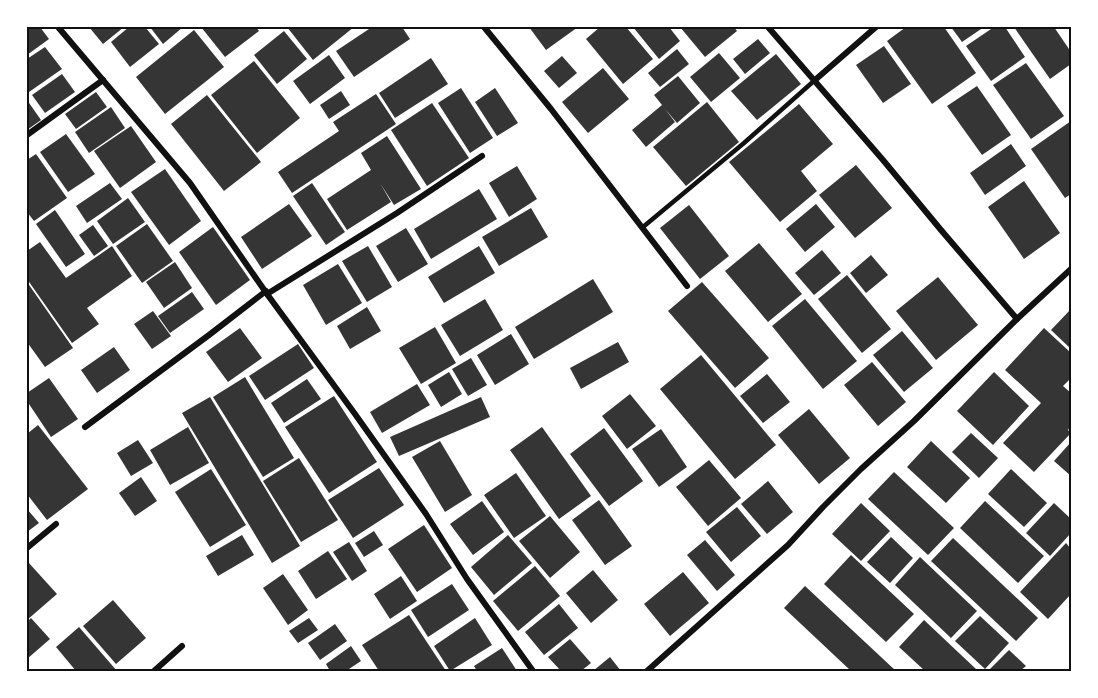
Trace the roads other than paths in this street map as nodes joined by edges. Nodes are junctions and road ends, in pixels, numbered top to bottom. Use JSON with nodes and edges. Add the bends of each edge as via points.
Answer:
{"nodes":[{"id":1,"x":58,"y":27,"type":"edge"},
{"id":2,"x":484,"y":27,"type":"edge"},
{"id":3,"x":768,"y":27,"type":"edge"},
{"id":4,"x":876,"y":27,"type":"edge"},
{"id":5,"x":103,"y":80,"type":"junction"},
{"id":6,"x":814,"y":80,"type":"junction"},
{"id":7,"x":27,"y":135,"type":"edge"},
{"id":8,"x":482,"y":156,"type":"dead end"},
{"id":9,"x":643,"y":227,"type":"junction"},
{"id":10,"x":1071,"y":269,"type":"edge"},
{"id":11,"x":687,"y":286,"type":"dead end"},
{"id":12,"x":266,"y":292,"type":"junction"},
{"id":13,"x":1017,"y":319,"type":"junction"},
{"id":14,"x":85,"y":427,"type":"dead end"},
{"id":15,"x":56,"y":524,"type":"dead end"},
{"id":16,"x":27,"y":548,"type":"edge"},
{"id":17,"x":182,"y":646,"type":"dead end"},
{"id":18,"x":154,"y":671,"type":"edge"},
{"id":19,"x":533,"y":671,"type":"edge"},
{"id":20,"x":647,"y":671,"type":"edge"}],
"edges":[{"from":1,"to":5,"type":"street"},
{"from":2,"to":9,"type":"street"},
{"from":3,"to":6,"type":"street"},
{"from":4,"to":6,"type":"street"},
{"from":5,"to":7,"type":"street"},
{"from":5,"to":12,"type":"street","via":[[190,183]]},
{"from":6,"to":9,"type":"lane"},
{"from":6,"to":13,"type":"street"},
{"from":8,"to":12,"type":"street","via":[[398,213]]},
{"from":9,"to":11,"type":"street"},
{"from":10,"to":13,"type":"street"},
{"from":12,"to":14,"type":"street"},
{"from":12,"to":19,"type":"street"},
{"from":13,"to":20,"type":"street","via":[[830,499],[788,545]]},
{"from":15,"to":16,"type":"street"},
{"from":17,"to":18,"type":"street"}]}
